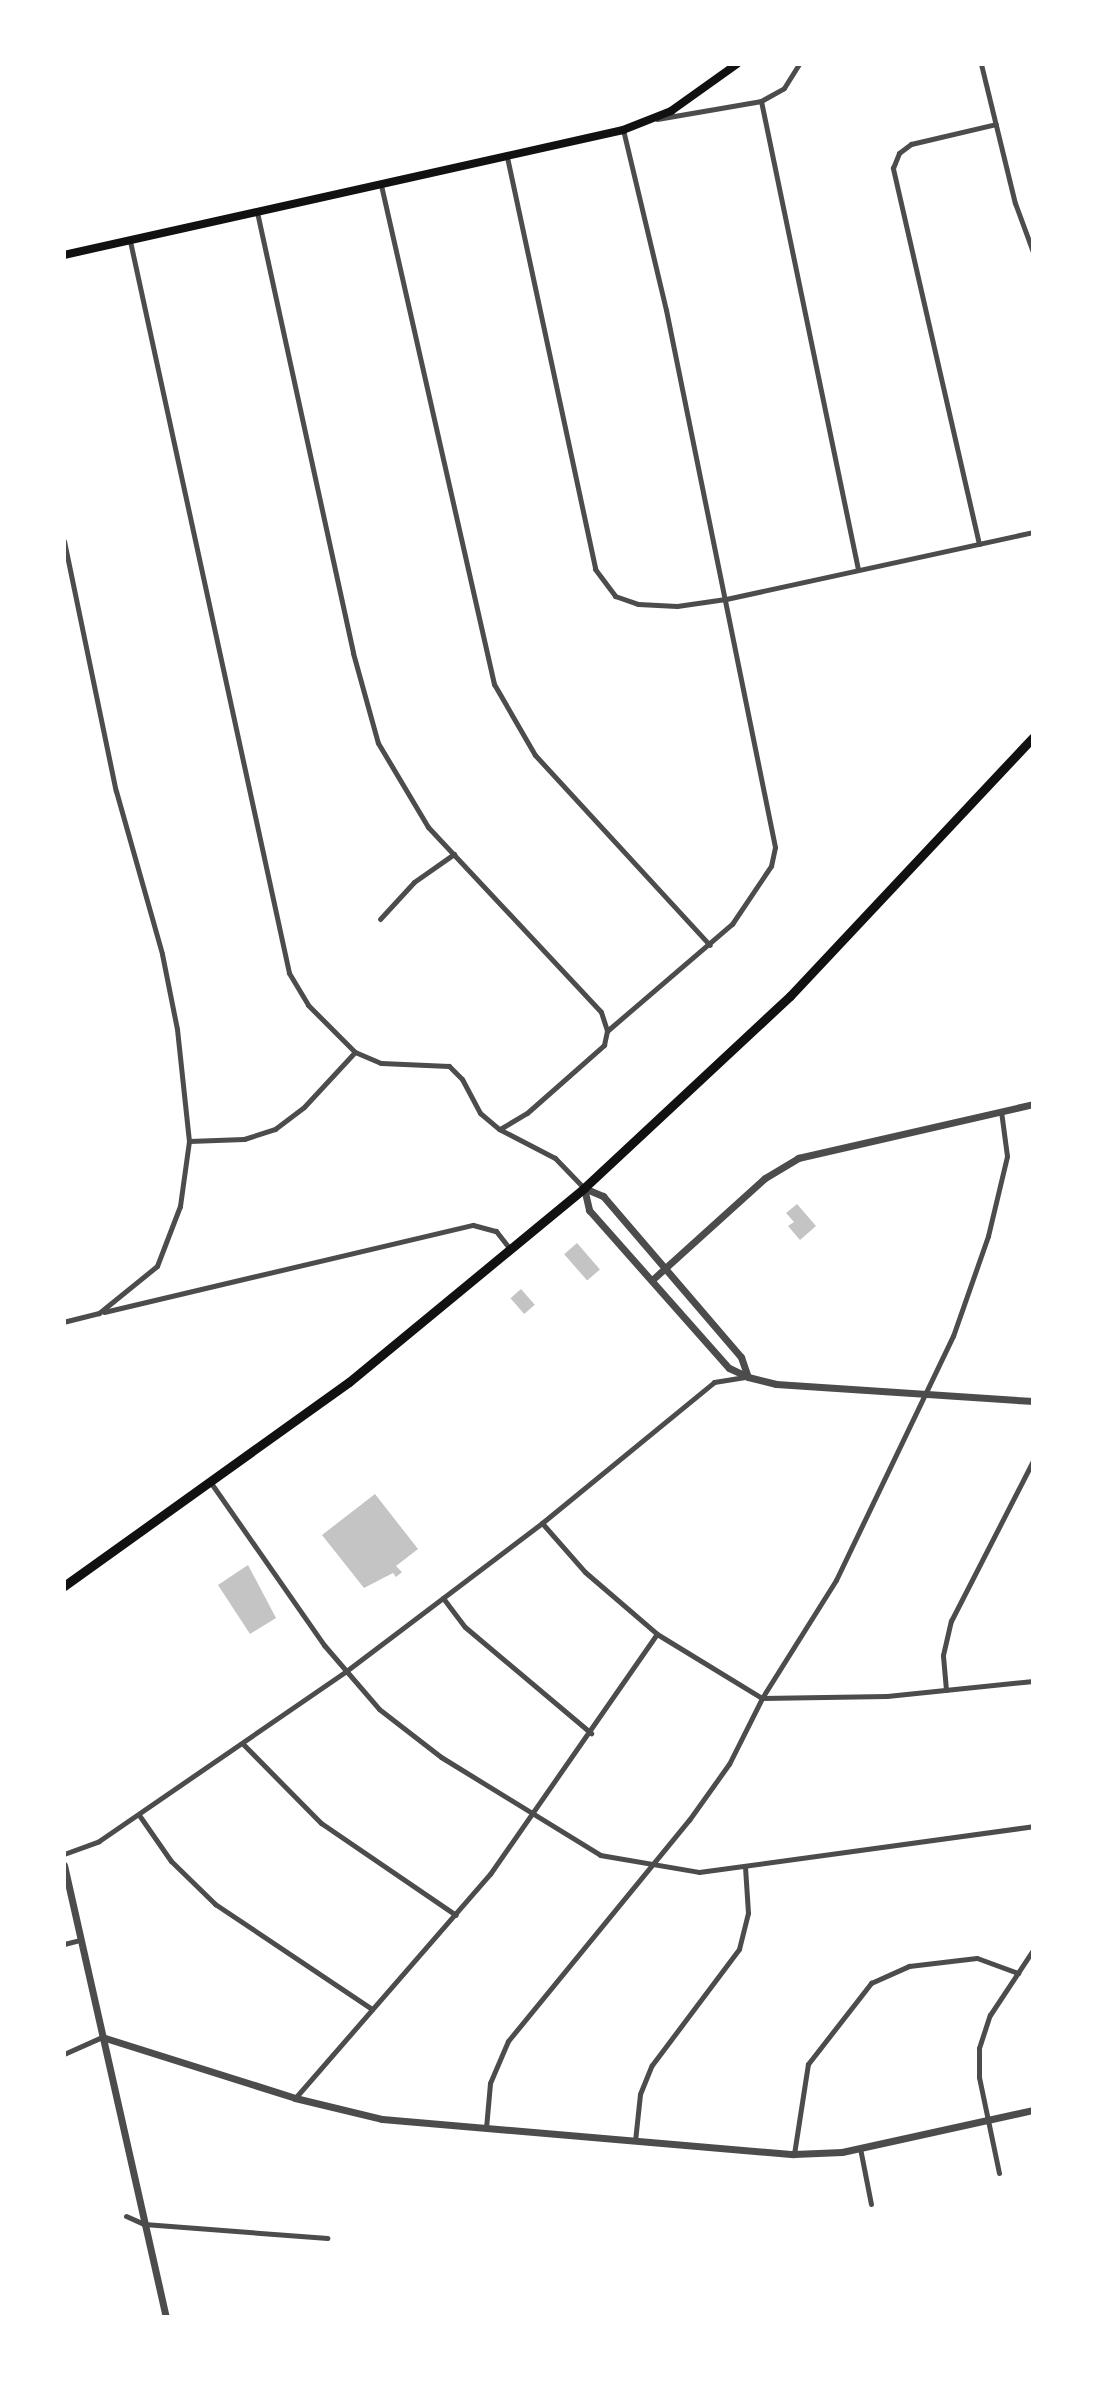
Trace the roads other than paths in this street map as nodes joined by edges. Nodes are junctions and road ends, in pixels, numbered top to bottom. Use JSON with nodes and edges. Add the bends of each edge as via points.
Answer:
{"nodes":[{"id":1,"x":737,"y":64,"type":"edge"},
{"id":2,"x":799,"y":64,"type":"edge"},
{"id":3,"x":981,"y":64,"type":"edge"},
{"id":4,"x":761,"y":101,"type":"junction"},
{"id":5,"x":656,"y":119,"type":"junction"},
{"id":6,"x":996,"y":124,"type":"junction"},
{"id":7,"x":623,"y":130,"type":"junction"},
{"id":8,"x":507,"y":157,"type":"junction"},
{"id":9,"x":381,"y":185,"type":"junction"},
{"id":10,"x":257,"y":212,"type":"junction"},
{"id":11,"x":130,"y":241,"type":"junction"},
{"id":12,"x":1033,"y":252,"type":"edge"},
{"id":13,"x":64,"y":255,"type":"edge"},
{"id":14,"x":1033,"y":532,"type":"edge"},
{"id":15,"x":64,"y":541,"type":"edge"},
{"id":16,"x":979,"y":544,"type":"junction"},
{"id":17,"x":858,"y":570,"type":"junction"},
{"id":18,"x":726,"y":599,"type":"junction"},
{"id":19,"x":1033,"y":737,"type":"edge"},
{"id":20,"x":454,"y":854,"type":"junction"},
{"id":21,"x":380,"y":919,"type":"dead end"},
{"id":22,"x":710,"y":945,"type":"junction"},
{"id":23,"x":607,"y":1031,"type":"junction"},
{"id":24,"x":355,"y":1052,"type":"junction"},
{"id":25,"x":1033,"y":1104,"type":"edge"},
{"id":26,"x":1001,"y":1111,"type":"junction"},
{"id":27,"x":499,"y":1129,"type":"junction"},
{"id":28,"x":189,"y":1141,"type":"junction"},
{"id":29,"x":584,"y":1188,"type":"junction"},
{"id":30,"x":636,"y":1236,"type":"junction"},
{"id":31,"x":623,"y":1247,"type":"junction"},
{"id":32,"x":511,"y":1250,"type":"junction"},
{"id":33,"x":664,"y":1269,"type":"junction"},
{"id":34,"x":652,"y":1280,"type":"junction"},
{"id":35,"x":99,"y":1313,"type":"junction"},
{"id":36,"x":64,"y":1322,"type":"edge"},
{"id":37,"x":748,"y":1377,"type":"junction"},
{"id":38,"x":926,"y":1394,"type":"junction"},
{"id":39,"x":1033,"y":1401,"type":"edge"},
{"id":40,"x":1033,"y":1461,"type":"edge"},
{"id":41,"x":211,"y":1483,"type":"junction"},
{"id":42,"x":542,"y":1523,"type":"junction"},
{"id":43,"x":64,"y":1586,"type":"edge"},
{"id":44,"x":443,"y":1598,"type":"junction"},
{"id":45,"x":657,"y":1634,"type":"junction"},
{"id":46,"x":345,"y":1672,"type":"junction"},
{"id":47,"x":1033,"y":1681,"type":"edge"},
{"id":48,"x":946,"y":1690,"type":"junction"},
{"id":49,"x":762,"y":1698,"type":"junction"},
{"id":50,"x":591,"y":1733,"type":"junction"},
{"id":51,"x":243,"y":1744,"type":"junction"},
{"id":52,"x":139,"y":1815,"type":"junction"},
{"id":53,"x":534,"y":1815,"type":"junction"},
{"id":54,"x":1033,"y":1826,"type":"edge"},
{"id":55,"x":64,"y":1854,"type":"edge"},
{"id":56,"x":64,"y":1865,"type":"edge"},
{"id":57,"x":745,"y":1866,"type":"junction"},
{"id":58,"x":649,"y":1867,"type":"junction"},
{"id":59,"x":456,"y":1915,"type":"junction"},
{"id":60,"x":80,"y":1940,"type":"junction"},
{"id":61,"x":64,"y":1944,"type":"edge"},
{"id":62,"x":1033,"y":1950,"type":"edge"},
{"id":63,"x":1018,"y":1973,"type":"junction"},
{"id":64,"x":372,"y":2009,"type":"junction"},
{"id":65,"x":102,"y":2037,"type":"junction"},
{"id":66,"x":64,"y":2054,"type":"edge"},
{"id":67,"x":295,"y":2098,"type":"junction"},
{"id":68,"x":1033,"y":2110,"type":"edge"},
{"id":69,"x":988,"y":2120,"type":"junction"},
{"id":70,"x":486,"y":2129,"type":"junction"},
{"id":71,"x":635,"y":2141,"type":"junction"},
{"id":72,"x":860,"y":2148,"type":"junction"},
{"id":73,"x":794,"y":2154,"type":"junction"},
{"id":74,"x":999,"y":2173,"type":"dead end"},
{"id":75,"x":871,"y":2204,"type":"dead end"},
{"id":76,"x":126,"y":2216,"type":"dead end"},
{"id":77,"x":144,"y":2224,"type":"junction"},
{"id":78,"x":327,"y":2238,"type":"dead end"},
{"id":79,"x":166,"y":2317,"type":"edge"}],
"edges":[{"from":1,"to":5,"type":"main road"},
{"from":2,"to":4,"type":"street","via":[[784,88]]},
{"from":3,"to":6,"type":"street"},
{"from":4,"to":5,"type":"street"},
{"from":4,"to":17,"type":"street"},
{"from":5,"to":7,"type":"main road"},
{"from":6,"to":12,"type":"street"},
{"from":6,"to":16,"type":"street","via":[[911,144],[899,153],[893,168]]},
{"from":7,"to":8,"type":"main road"},
{"from":7,"to":18,"type":"street"},
{"from":8,"to":9,"type":"main road"},
{"from":8,"to":18,"type":"street","via":[[598,577],[615,596],[638,604],[677,606]]},
{"from":9,"to":10,"type":"main road"},
{"from":9,"to":22,"type":"street","via":[[494,684],[535,755]]},
{"from":10,"to":11,"type":"main road"},
{"from":10,"to":20,"type":"street","via":[[370,719],[400,784]]},
{"from":11,"to":13,"type":"main road"},
{"from":11,"to":24,"type":"street","via":[[280,944],[308,1005]]},
{"from":14,"to":16,"type":"street"},
{"from":15,"to":28,"type":"street","via":[[116,791],[162,954]]},
{"from":16,"to":17,"type":"street"},
{"from":17,"to":18,"type":"street"},
{"from":18,"to":22,"type":"street","via":[[775,847],[754,897]]},
{"from":19,"to":29,"type":"highway","via":[[809,976]]},
{"from":20,"to":21,"type":"street","via":[[414,882]]},
{"from":20,"to":23,"type":"street","via":[[601,1012]]},
{"from":22,"to":23,"type":"street"},
{"from":23,"to":27,"type":"street","via":[[604,1045],[527,1113]]},
{"from":24,"to":27,"type":"street","via":[[381,1063],[449,1066],[480,1113]]},
{"from":24,"to":28,"type":"street","via":[[304,1107],[275,1129],[244,1139]]},
{"from":25,"to":26,"type":"street"},
{"from":26,"to":33,"type":"street","via":[[798,1158],[765,1178]]},
{"from":26,"to":38,"type":"street","via":[[1007,1156],[988,1236]]},
{"from":27,"to":29,"type":"street","via":[[555,1158]]},
{"from":28,"to":35,"type":"street","via":[[180,1206],[157,1266]]},
{"from":29,"to":30,"type":"street","via":[[603,1196]]},
{"from":29,"to":31,"type":"street","via":[[589,1210]]},
{"from":29,"to":32,"type":"highway"},
{"from":30,"to":31,"type":"street"},
{"from":30,"to":33,"type":"street"},
{"from":31,"to":34,"type":"street"},
{"from":32,"to":35,"type":"street","via":[[496,1231],[473,1225]]},
{"from":32,"to":41,"type":"highway","via":[[349,1382]]},
{"from":33,"to":34,"type":"street"},
{"from":33,"to":37,"type":"street","via":[[741,1357]]},
{"from":34,"to":37,"type":"street","via":[[729,1368]]},
{"from":35,"to":36,"type":"street"},
{"from":37,"to":38,"type":"street"},
{"from":37,"to":42,"type":"street","via":[[714,1382]]},
{"from":38,"to":39,"type":"street"},
{"from":38,"to":49,"type":"street","via":[[836,1580]]},
{"from":40,"to":48,"type":"street","via":[[951,1621],[943,1655]]},
{"from":41,"to":43,"type":"highway"},
{"from":41,"to":46,"type":"street"},
{"from":42,"to":44,"type":"street"},
{"from":42,"to":45,"type":"street","via":[[585,1572]]},
{"from":44,"to":46,"type":"street"},
{"from":44,"to":50,"type":"street","via":[[465,1627]]},
{"from":45,"to":49,"type":"street"},
{"from":45,"to":50,"type":"street"},
{"from":46,"to":51,"type":"street"},
{"from":46,"to":53,"type":"street","via":[[413,1738]]},
{"from":47,"to":48,"type":"street"},
{"from":48,"to":49,"type":"street"},
{"from":49,"to":58,"type":"street","via":[[729,1764]]},
{"from":50,"to":53,"type":"street"},
{"from":51,"to":52,"type":"street"},
{"from":51,"to":59,"type":"street","via":[[321,1823]]},
{"from":52,"to":55,"type":"street","via":[[99,1841]]},
{"from":52,"to":64,"type":"street","via":[[171,1861],[215,1904]]},
{"from":53,"to":58,"type":"street","via":[[600,1855]]},
{"from":53,"to":59,"type":"street"},
{"from":54,"to":57,"type":"street"},
{"from":56,"to":60,"type":"street"},
{"from":57,"to":58,"type":"street","via":[[699,1872]]},
{"from":57,"to":71,"type":"street","via":[[748,1913],[739,1949],[652,2065],[640,2094]]},
{"from":58,"to":70,"type":"street","via":[[508,2041],[490,2083]]},
{"from":59,"to":64,"type":"street"},
{"from":60,"to":61,"type":"street"},
{"from":60,"to":65,"type":"street"},
{"from":62,"to":63,"type":"street"},
{"from":63,"to":69,"type":"street","via":[[990,2015],[979,2048]]},
{"from":63,"to":73,"type":"street","via":[[987,1959],[967,1958],[909,1966],[871,1983],[808,2064]]},
{"from":64,"to":67,"type":"street"},
{"from":65,"to":66,"type":"street"},
{"from":65,"to":67,"type":"street"},
{"from":65,"to":77,"type":"street"},
{"from":67,"to":70,"type":"street","via":[[382,2119]]},
{"from":68,"to":69,"type":"street"},
{"from":69,"to":72,"type":"street"},
{"from":69,"to":74,"type":"street"},
{"from":70,"to":71,"type":"street"},
{"from":71,"to":73,"type":"street"},
{"from":72,"to":73,"type":"street"},
{"from":72,"to":75,"type":"street"},
{"from":76,"to":77,"type":"street"},
{"from":77,"to":78,"type":"street"},
{"from":77,"to":79,"type":"street"}]}
